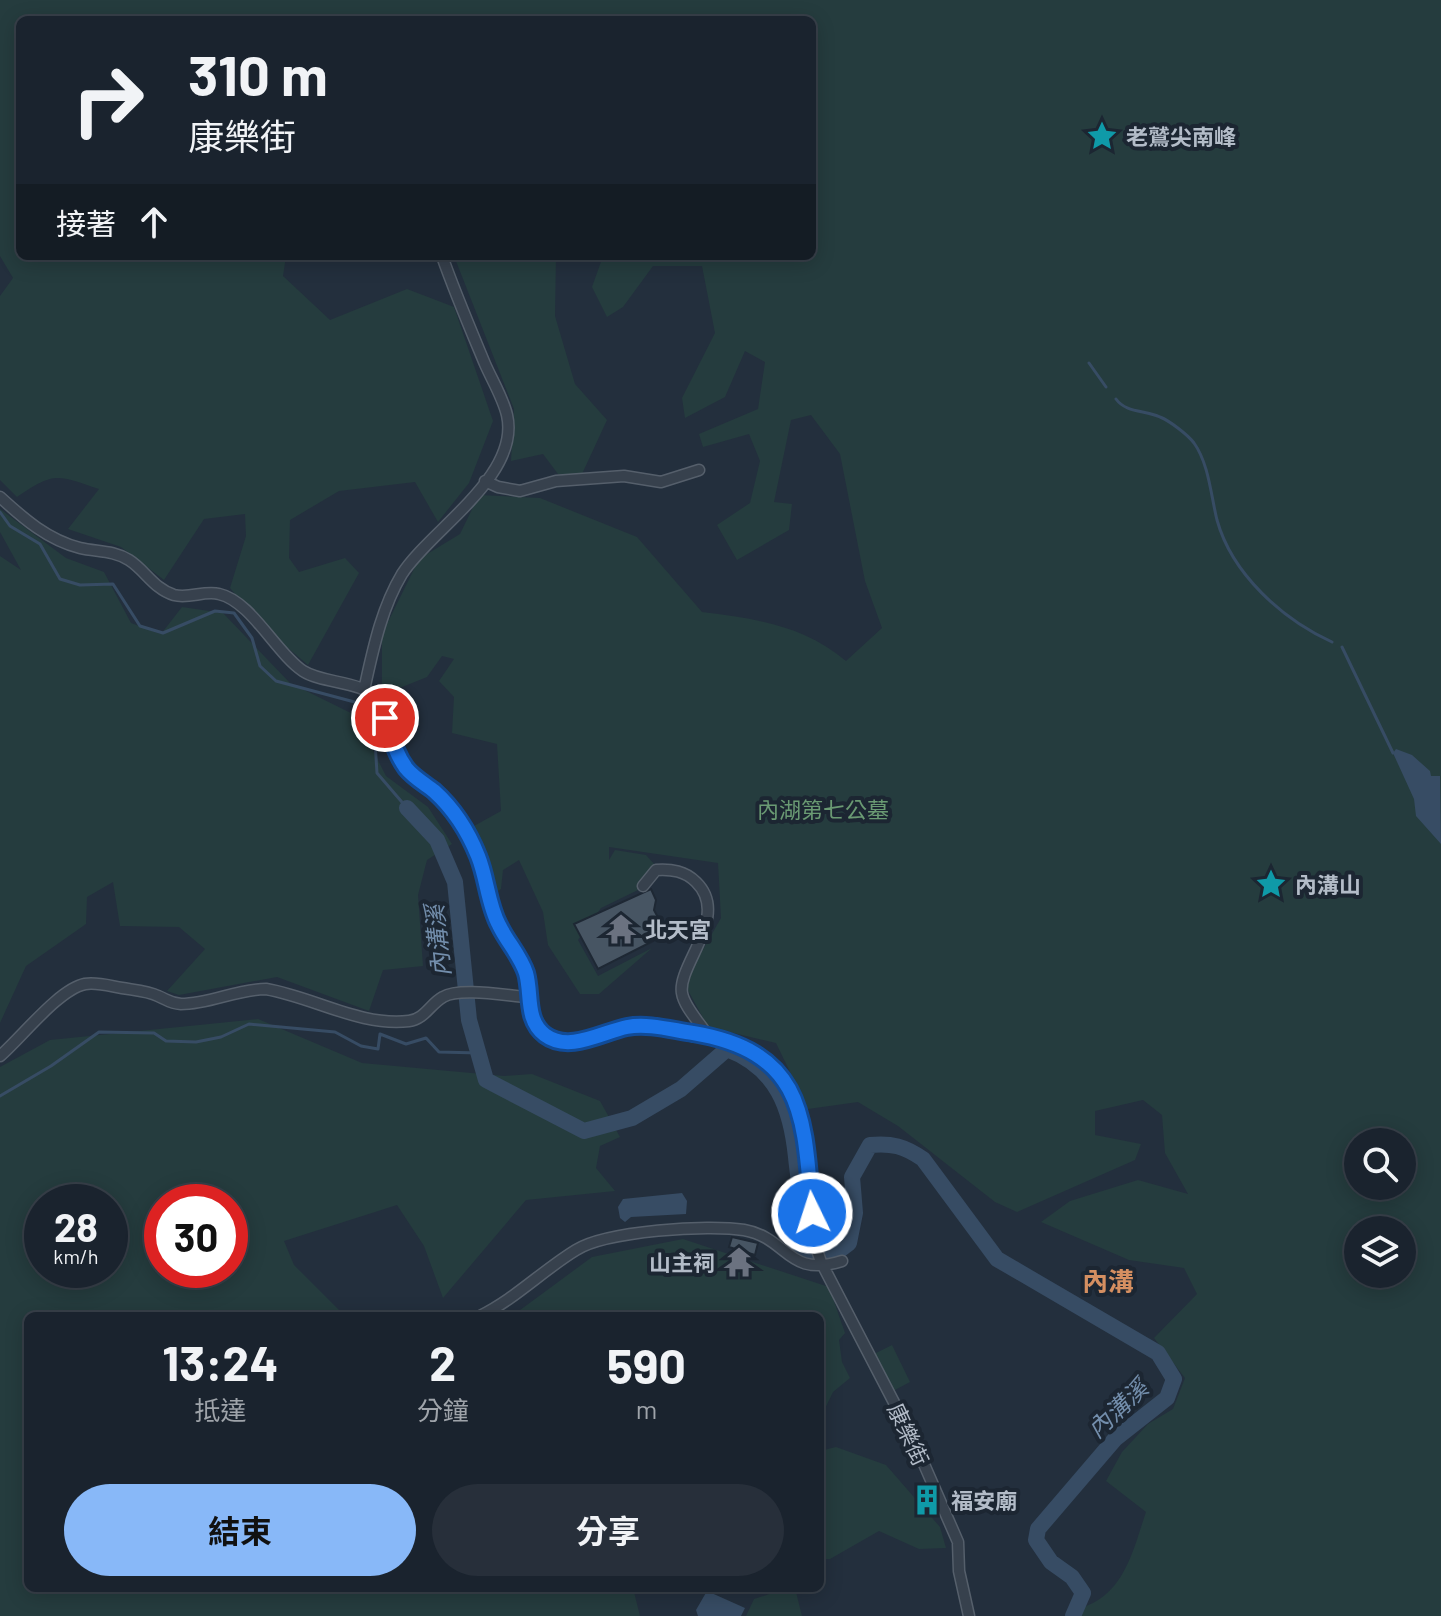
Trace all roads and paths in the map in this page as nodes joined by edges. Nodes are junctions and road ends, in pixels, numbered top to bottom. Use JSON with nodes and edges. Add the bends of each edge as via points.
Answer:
{"nodes":[{"id":1,"x":444,"y":260,"type":"edge"},
{"id":2,"x":699,"y":470,"type":"dead end"},
{"id":3,"x":485,"y":481,"type":"junction"},
{"id":4,"x":0,"y":497,"type":"edge"},
{"id":5,"x":364,"y":690,"type":"junction"},
{"id":6,"x":643,"y":886,"type":"dead end"},
{"id":7,"x":528,"y":997,"type":"junction"},
{"id":8,"x":708,"y":1036,"type":"junction"},
{"id":9,"x":0,"y":1056,"type":"edge"},
{"id":10,"x":842,"y":1261,"type":"dead end"},
{"id":11,"x":822,"y":1263,"type":"junction"},
{"id":12,"x":486,"y":1312,"type":"edge"},
{"id":13,"x":969,"y":1616,"type":"edge"}],
"edges":[{"from":1,"to":3,"type":"street","via":[[507,417],[505,448]]},
{"from":2,"to":3,"type":"street","via":[[661,482],[624,476],[556,481],[520,491]]},
{"from":3,"to":5,"type":"street","via":[[401,577],[376,634]]},
{"from":4,"to":5,"type":"street","via":[[49,537],[130,560],[153,584],[174,595],[218,593],[237,603],[305,672]]},
{"from":5,"to":7,"type":"street","via":[[379,702],[395,751],[408,771],[450,806],[478,855],[498,924],[527,976]]},
{"from":6,"to":8,"type":"street","via":[[656,870],[672,869],[704,890],[705,927],[682,995]]},
{"from":7,"to":8,"type":"street","via":[[543,1034],[556,1041],[573,1042],[639,1025]]},
{"from":7,"to":9,"type":"street","via":[[459,992],[443,997],[422,1017],[390,1022],[266,989],[185,1004],[85,984],[56,1000]]},
{"from":8,"to":11,"type":"street","name":"康樂街","via":[[743,1045],[764,1058],[791,1093],[805,1129],[811,1235]]},
{"from":10,"to":11,"type":"street"},
{"from":11,"to":12,"type":"street","via":[[797,1262],[769,1237],[743,1230],[610,1237],[578,1248]]},
{"from":11,"to":13,"type":"street","name":"康樂街","via":[[913,1439],[958,1542]]}]}
